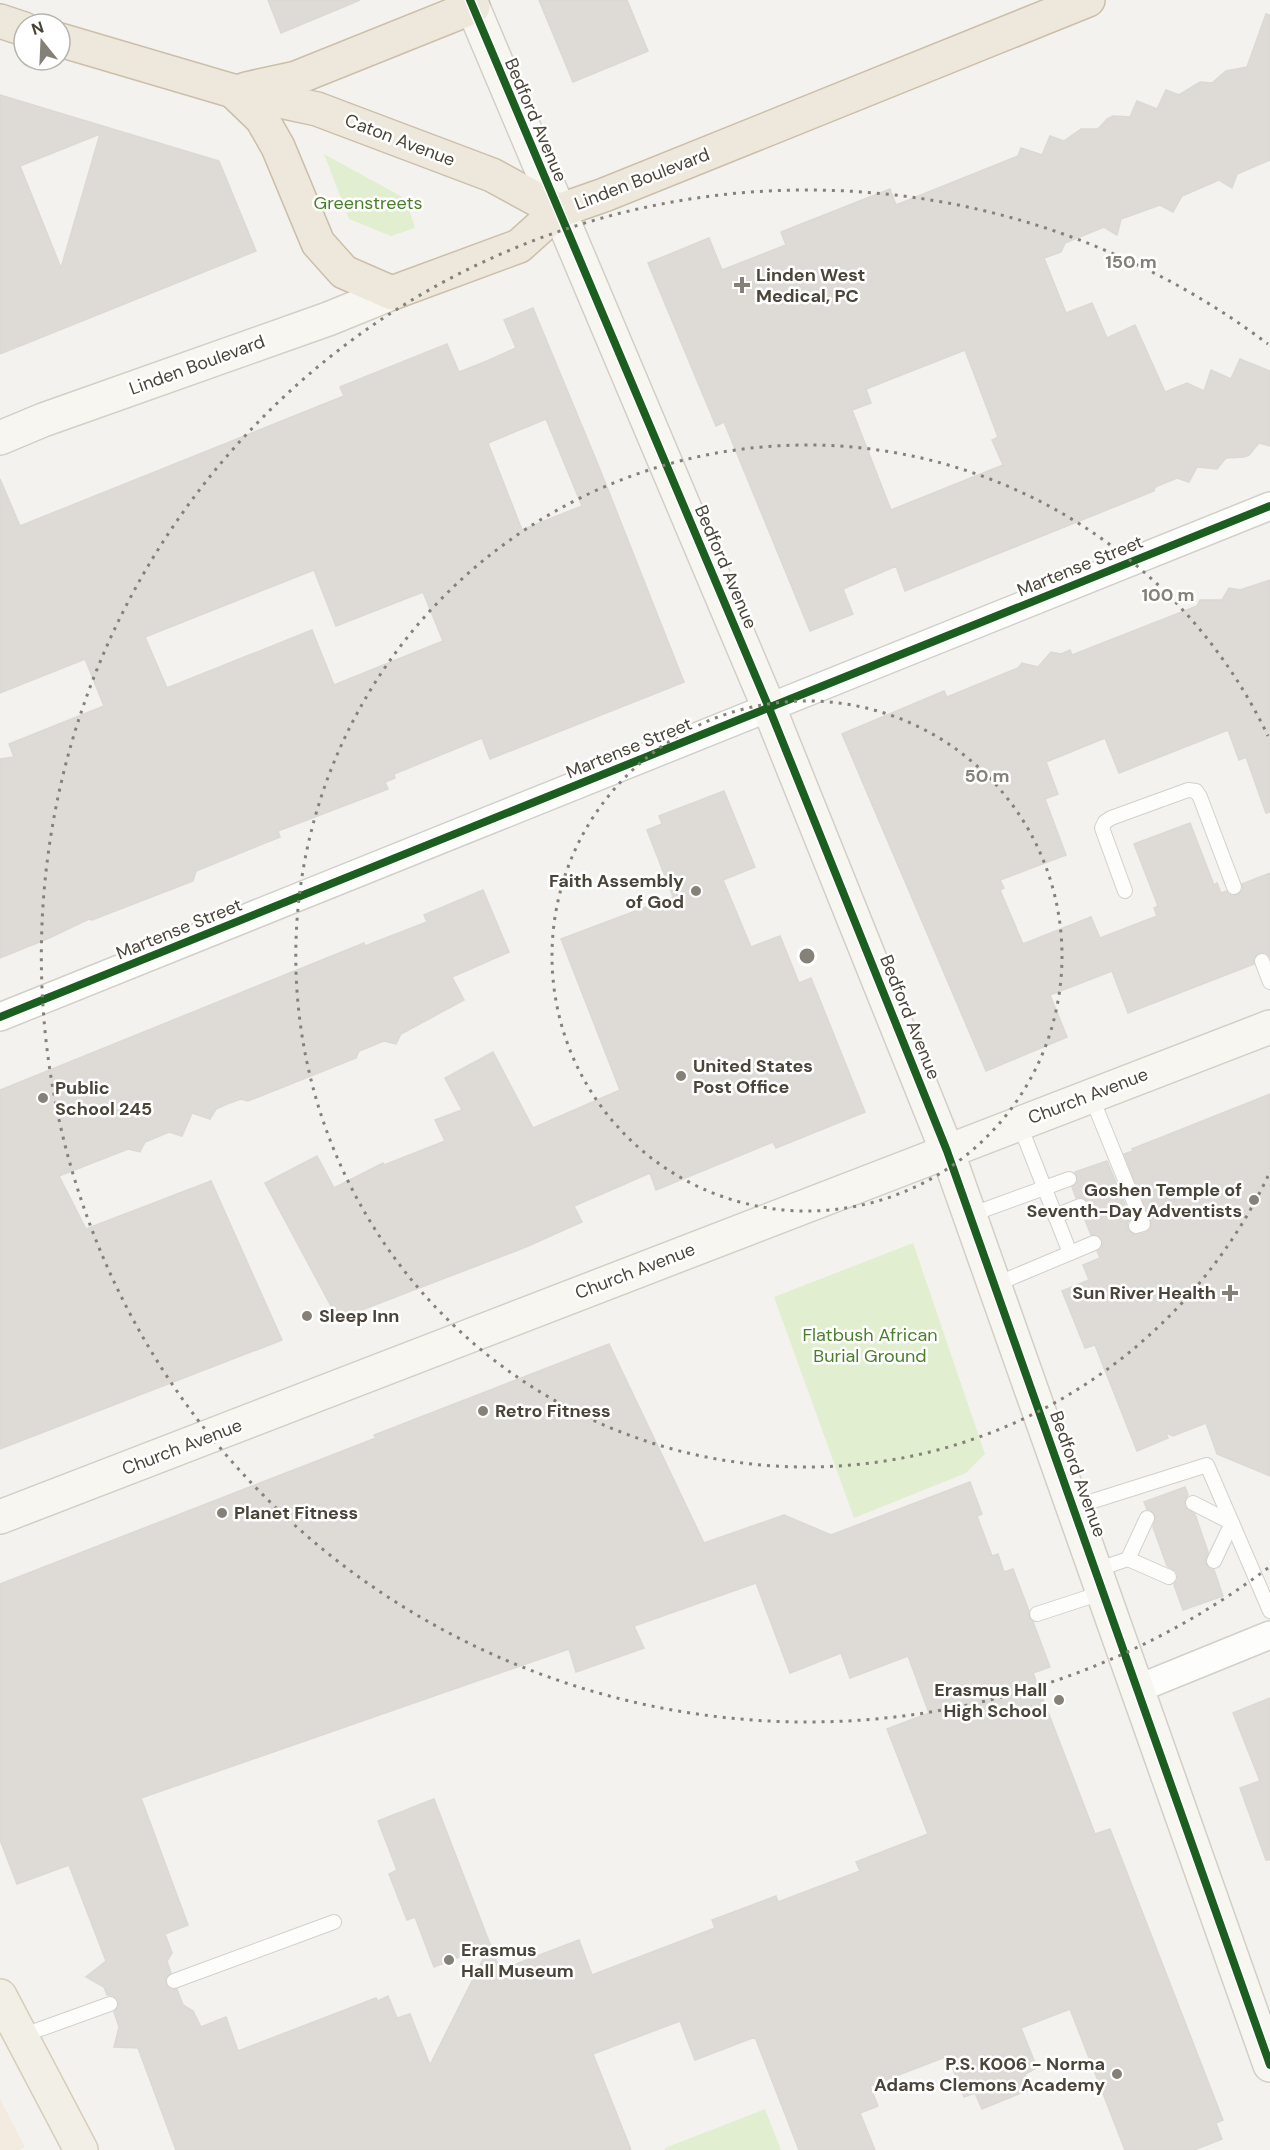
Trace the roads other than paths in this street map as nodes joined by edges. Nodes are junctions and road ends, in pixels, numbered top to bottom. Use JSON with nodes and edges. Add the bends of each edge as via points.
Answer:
{"nodes":[{"id":1,"x":1088,"y":0,"type":"edge"},
{"id":2,"x":471,"y":3,"type":"edge"},
{"id":3,"x":72,"y":43,"type":"edge"},
{"id":4,"x":233,"y":92,"type":"junction"},
{"id":5,"x":558,"y":211,"type":"junction"},
{"id":6,"x":392,"y":293,"type":"junction"},
{"id":7,"x":0,"y":438,"type":"edge"},
{"id":8,"x":1270,"y":506,"type":"edge"},
{"id":9,"x":769,"y":708,"type":"junction"},
{"id":10,"x":1234,"y":887,"type":"dead end"},
{"id":11,"x":1125,"y":891,"type":"dead end"},
{"id":12,"x":1262,"y":961,"type":"dead end"},
{"id":13,"x":1270,"y":981,"type":"edge"},
{"id":14,"x":0,"y":1017,"type":"edge"},
{"id":15,"x":1270,"y":1027,"type":"edge"},
{"id":16,"x":1090,"y":1096,"type":"junction"},
{"id":17,"x":1019,"y":1123,"type":"junction"},
{"id":18,"x":947,"y":1151,"type":"junction"},
{"id":19,"x":1069,"y":1179,"type":"dead end"},
{"id":20,"x":1045,"y":1188,"type":"junction"},
{"id":21,"x":1080,"y":1206,"type":"dead end"},
{"id":22,"x":970,"y":1215,"type":"junction"},
{"id":23,"x":1055,"y":1216,"type":"junction"},
{"id":24,"x":1136,"y":1226,"type":"dead end"},
{"id":25,"x":1094,"y":1243,"type":"dead end"},
{"id":26,"x":1070,"y":1253,"type":"junction"},
{"id":27,"x":994,"y":1285,"type":"junction"},
{"id":28,"x":1193,"y":1503,"type":"dead end"},
{"id":29,"x":1074,"y":1507,"type":"junction"},
{"id":30,"x":0,"y":1517,"type":"edge"},
{"id":31,"x":1147,"y":1518,"type":"dead end"},
{"id":32,"x":1233,"y":1523,"type":"junction"},
{"id":33,"x":1128,"y":1559,"type":"junction"},
{"id":34,"x":1214,"y":1561,"type":"dead end"},
{"id":35,"x":1169,"y":1577,"type":"dead end"},
{"id":36,"x":1100,"y":1581,"type":"junction"},
{"id":37,"x":1270,"y":1611,"type":"edge"},
{"id":38,"x":1037,"y":1614,"type":"dead end"},
{"id":39,"x":1270,"y":1635,"type":"edge"},
{"id":40,"x":1137,"y":1689,"type":"junction"},
{"id":41,"x":333,"y":1922,"type":"dead end"},
{"id":42,"x":174,"y":1981,"type":"dead end"},
{"id":43,"x":0,"y":1996,"type":"edge"},
{"id":44,"x":110,"y":2004,"type":"dead end"},
{"id":45,"x":21,"y":2036,"type":"junction"},
{"id":46,"x":1270,"y":2066,"type":"edge"},
{"id":47,"x":81,"y":2150,"type":"edge"}],
"edges":[{"from":1,"to":5,"type":"highway","name":"Linden Boulevard"},
{"from":2,"to":4,"type":"highway","via":[[296,78]]},
{"from":2,"to":5,"type":"street","name":"Bedford Avenue"},
{"from":3,"to":4,"type":"highway","name":"Caton Avenue"},
{"from":4,"to":5,"type":"highway","name":"Caton Avenue","via":[[317,109],[492,175]]},
{"from":4,"to":6,"type":"highway","name":"Caton Avenue","via":[[262,119],[278,147],[318,243],[344,272]]},
{"from":5,"to":6,"type":"highway","name":"Linden Boulevard","via":[[519,246]]},
{"from":5,"to":9,"type":"street","name":"Bedford Avenue"},
{"from":6,"to":7,"type":"street","name":"Linden Boulevard"},
{"from":8,"to":9,"type":"street","name":"Martense Street"},
{"from":9,"to":14,"type":"street","name":"Martense Street"},
{"from":9,"to":18,"type":"street","name":"Bedford Avenue"},
{"from":10,"to":11,"type":"lane","via":[[1200,797],[1196,791],[1188,790],[1105,822],[1102,828]]},
{"from":12,"to":13,"type":"lane"},
{"from":15,"to":16,"type":"street","name":"Church Avenue"},
{"from":16,"to":17,"type":"street","name":"Church Avenue"},
{"from":16,"to":24,"type":"lane","via":[[1113,1161],[1143,1224]]},
{"from":17,"to":18,"type":"street","name":"Church Avenue"},
{"from":17,"to":20,"type":"lane"},
{"from":18,"to":22,"type":"street","name":"Bedford Avenue"},
{"from":18,"to":30,"type":"street","name":"Church Avenue"},
{"from":19,"to":20,"type":"lane"},
{"from":20,"to":22,"type":"lane"},
{"from":20,"to":23,"type":"lane"},
{"from":21,"to":23,"type":"lane"},
{"from":22,"to":27,"type":"street","name":"Bedford Avenue"},
{"from":23,"to":26,"type":"lane"},
{"from":25,"to":26,"type":"lane"},
{"from":26,"to":27,"type":"lane"},
{"from":27,"to":29,"type":"street","name":"Bedford Avenue"},
{"from":28,"to":32,"type":"lane"},
{"from":29,"to":32,"type":"lane","via":[[1207,1465]]},
{"from":29,"to":36,"type":"street","name":"Bedford Avenue"},
{"from":31,"to":33,"type":"lane"},
{"from":32,"to":34,"type":"lane"},
{"from":32,"to":37,"type":"lane"},
{"from":33,"to":35,"type":"lane"},
{"from":33,"to":36,"type":"lane"},
{"from":36,"to":38,"type":"lane"},
{"from":36,"to":40,"type":"street","name":"Bedford Avenue"},
{"from":39,"to":40,"type":"street"},
{"from":40,"to":46,"type":"street","name":"Bedford Avenue"},
{"from":41,"to":42,"type":"lane"},
{"from":43,"to":45,"type":"main road"},
{"from":44,"to":45,"type":"lane"},
{"from":45,"to":47,"type":"main road"}]}
